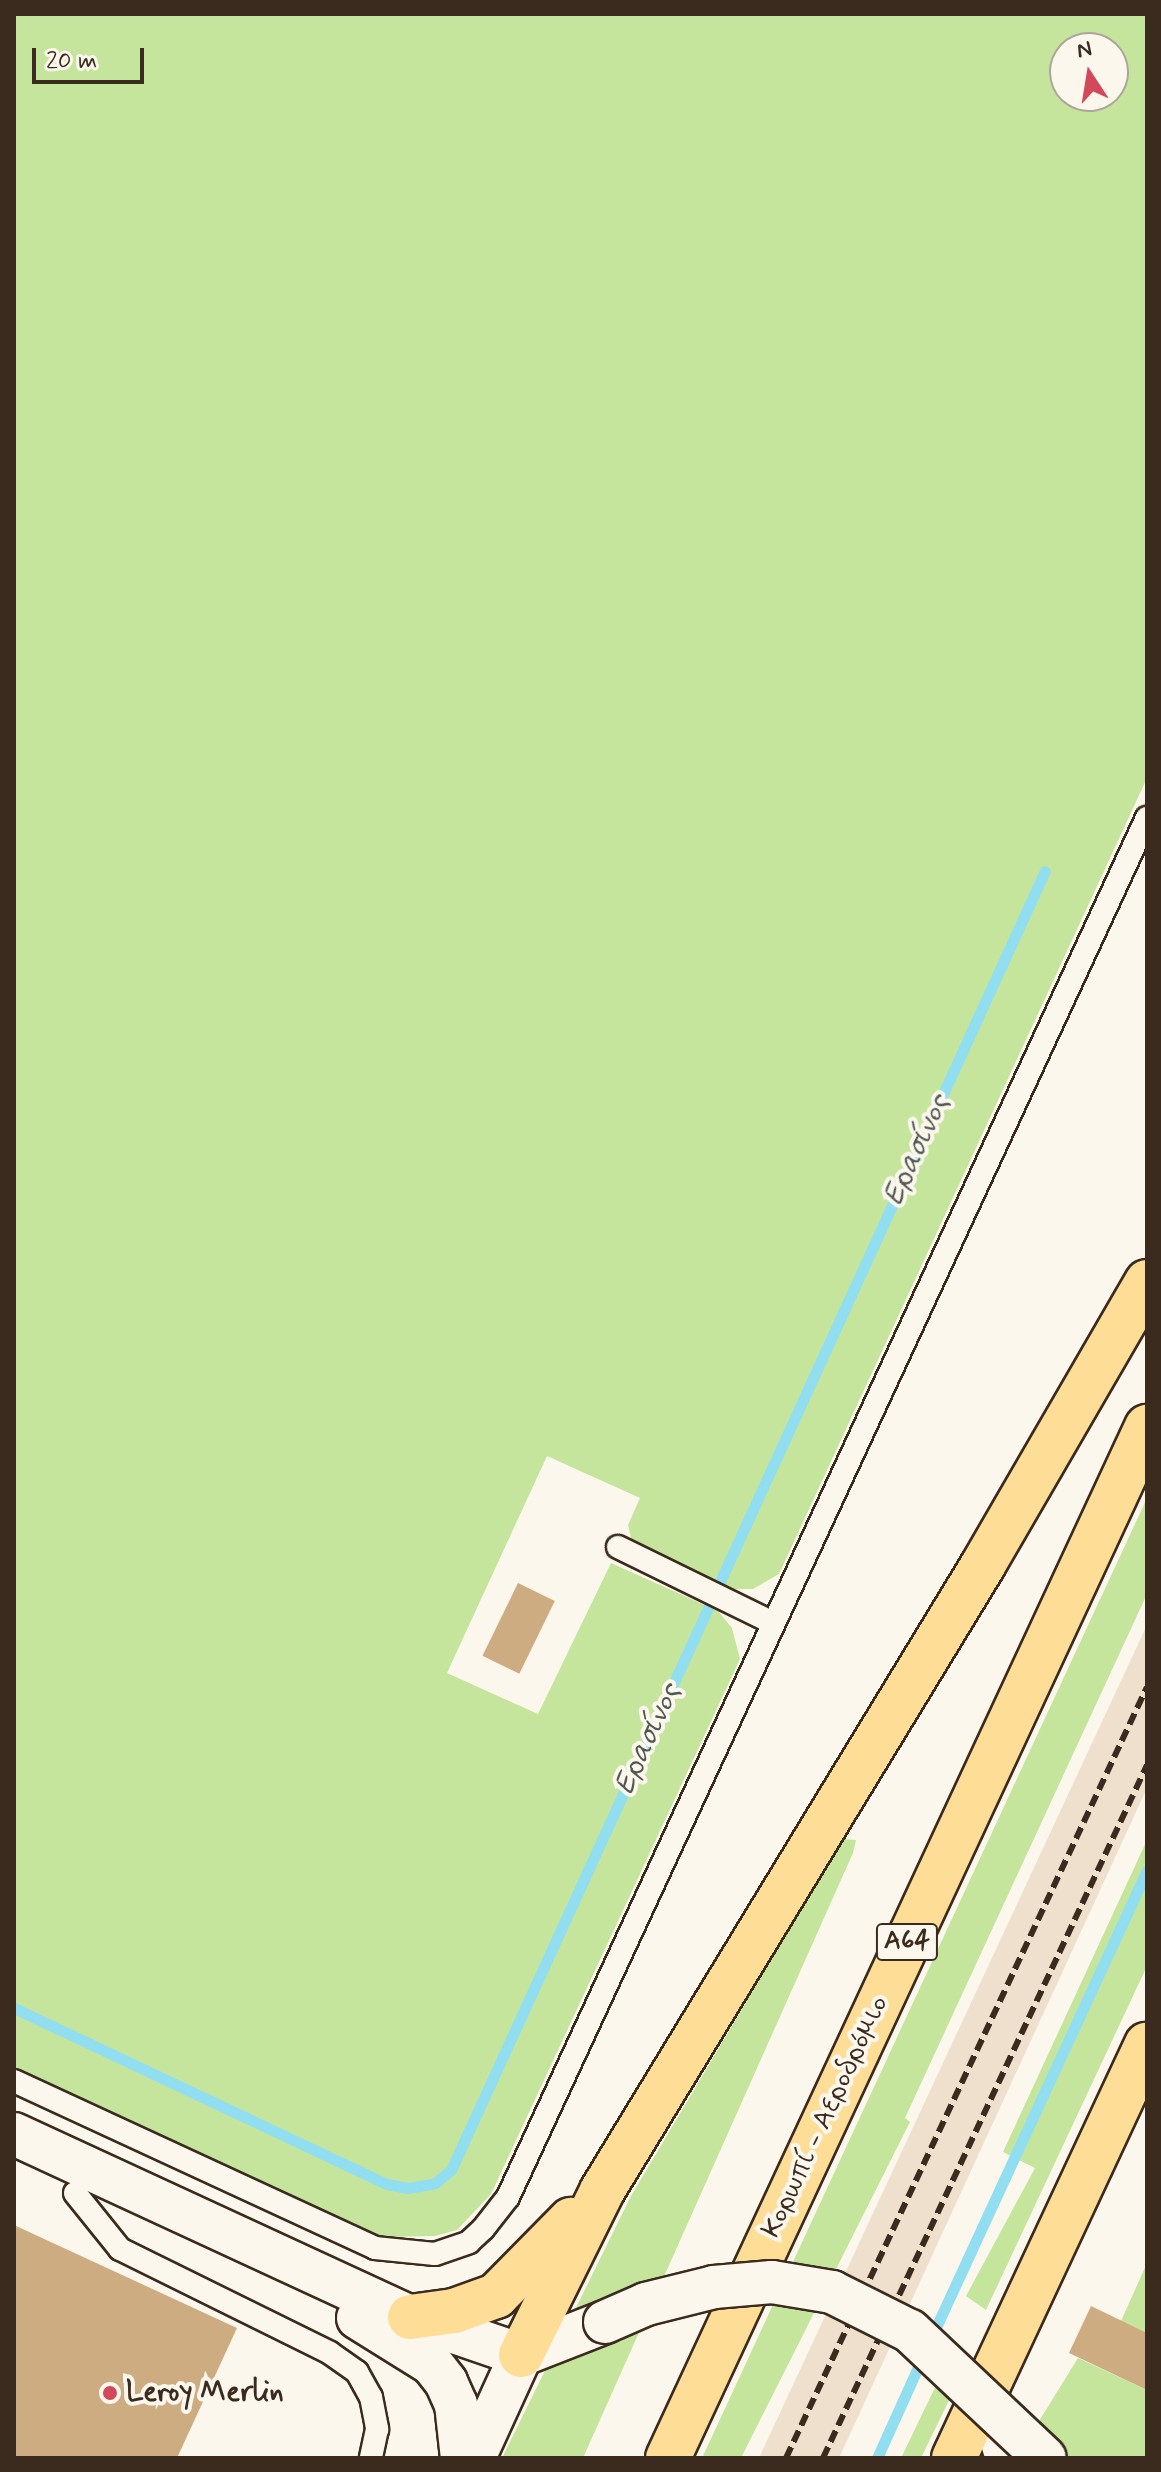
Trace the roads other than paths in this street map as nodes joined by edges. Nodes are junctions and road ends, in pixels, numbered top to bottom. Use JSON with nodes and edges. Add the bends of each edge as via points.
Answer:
{"nodes":[{"id":1,"x":1147,"y":818,"type":"edge"},
{"id":2,"x":1147,"y":1282,"type":"edge"},
{"id":3,"x":1147,"y":1427,"type":"edge"},
{"id":4,"x":618,"y":1547,"type":"dead end"},
{"id":5,"x":771,"y":1622,"type":"junction"},
{"id":6,"x":1147,"y":2045,"type":"edge"},
{"id":7,"x":14,"y":2081,"type":"edge"},
{"id":8,"x":14,"y":2134,"type":"edge"},
{"id":9,"x":14,"y":2164,"type":"edge"},
{"id":10,"x":602,"y":2191,"type":"junction"},
{"id":11,"x":75,"y":2193,"type":"junction"},
{"id":12,"x":410,"y":2317,"type":"junction"},
{"id":13,"x":521,"y":2355,"type":"junction"},
{"id":14,"x":991,"y":2407,"type":"junction"},
{"id":15,"x":371,"y":2458,"type":"edge"},
{"id":16,"x":462,"y":2458,"type":"edge"},
{"id":17,"x":474,"y":2458,"type":"edge"},
{"id":18,"x":668,"y":2458,"type":"edge"},
{"id":19,"x":954,"y":2458,"type":"edge"},
{"id":20,"x":1007,"y":2458,"type":"edge"},
{"id":21,"x":1045,"y":2458,"type":"edge"}],
"edges":[{"from":1,"to":5,"type":"lane"},
{"from":2,"to":10,"type":"highway","via":[[983,1565]]},
{"from":3,"to":18,"type":"highway","name":"Κορωπί - Αεροδρόμιο","number":"Α64"},
{"from":4,"to":5,"type":"lane"},
{"from":5,"to":7,"type":"lane","via":[[508,2197],[469,2242],[416,2255],[375,2248]]},
{"from":6,"to":19,"type":"highway"},
{"from":8,"to":12,"type":"street"},
{"from":9,"to":11,"type":"street"},
{"from":10,"to":12,"type":"highway","via":[[496,2296],[454,2311]]},
{"from":10,"to":13,"type":"highway"},
{"from":11,"to":15,"type":"lane","via":[[120,2249],[330,2353],[357,2372],[371,2397],[377,2429]]},
{"from":11,"to":16,"type":"street","via":[[358,2318],[413,2350],[432,2364],[456,2404]]},
{"from":12,"to":13,"type":"street"},
{"from":13,"to":14,"type":"street","bridge":true,"via":[[646,2304],[714,2287],[805,2285],[859,2301],[910,2331]]},
{"from":13,"to":17,"type":"street"},
{"from":14,"to":20,"type":"street"},
{"from":14,"to":21,"type":"street","bridge":true}]}
